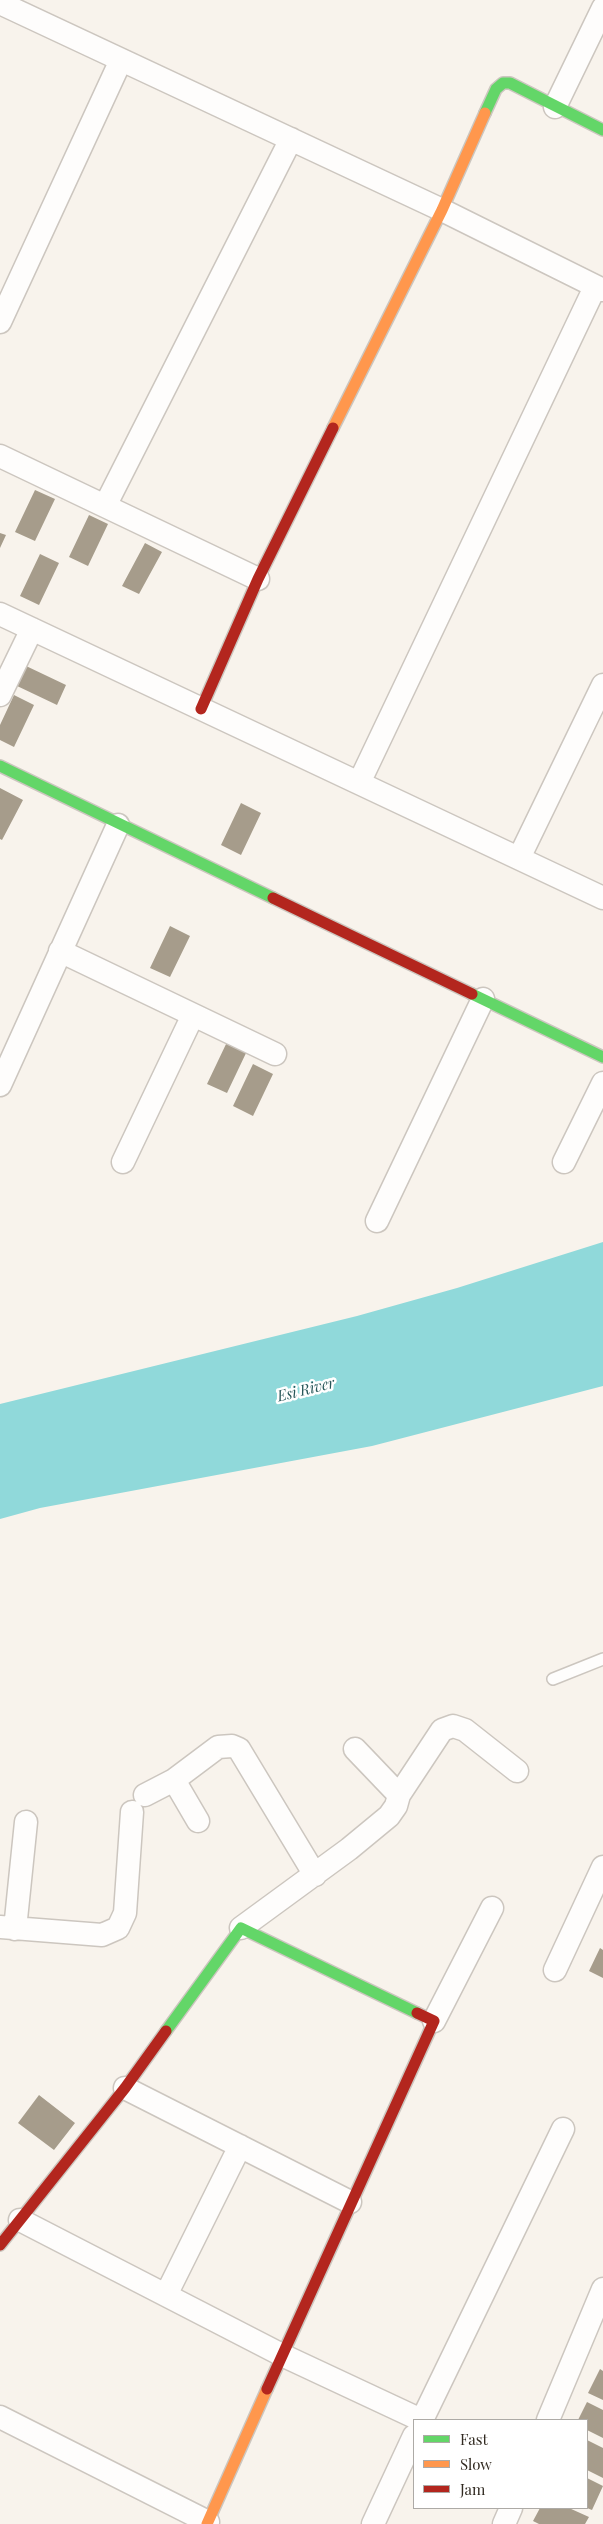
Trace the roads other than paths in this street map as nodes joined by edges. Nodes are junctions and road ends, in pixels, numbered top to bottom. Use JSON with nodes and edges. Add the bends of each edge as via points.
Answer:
{"nodes":[{"id":1,"x":0,"y":3,"type":"edge"},
{"id":2,"x":603,"y":8,"type":"edge"},
{"id":3,"x":121,"y":60,"type":"junction"},
{"id":4,"x":555,"y":107,"type":"junction"},
{"id":5,"x":603,"y":130,"type":"edge"},
{"id":6,"x":292,"y":140,"type":"junction"},
{"id":7,"x":442,"y":210,"type":"junction"},
{"id":8,"x":599,"y":289,"type":"edge"},
{"id":9,"x":0,"y":322,"type":"edge"},
{"id":10,"x":0,"y":456,"type":"edge"},
{"id":11,"x":105,"y":506,"type":"junction"},
{"id":12,"x":258,"y":580,"type":"junction"},
{"id":13,"x":0,"y":614,"type":"edge"},
{"id":14,"x":32,"y":629,"type":"junction"},
{"id":15,"x":603,"y":685,"type":"edge"},
{"id":16,"x":0,"y":695,"type":"edge"},
{"id":17,"x":201,"y":709,"type":"junction"},
{"id":18,"x":0,"y":766,"type":"edge"},
{"id":19,"x":359,"y":783,"type":"junction"},
{"id":20,"x":118,"y":825,"type":"junction"},
{"id":21,"x":519,"y":858,"type":"junction"},
{"id":22,"x":603,"y":898,"type":"edge"},
{"id":23,"x":60,"y":951,"type":"junction"},
{"id":24,"x":483,"y":1000,"type":"junction"},
{"id":25,"x":193,"y":1015,"type":"junction"},
{"id":26,"x":275,"y":1054,"type":"dead end"},
{"id":27,"x":603,"y":1058,"type":"edge"},
{"id":28,"x":603,"y":1083,"type":"edge"},
{"id":29,"x":0,"y":1085,"type":"edge"},
{"id":30,"x":123,"y":1162,"type":"dead end"},
{"id":31,"x":564,"y":1162,"type":"dead end"},
{"id":32,"x":377,"y":1221,"type":"dead end"},
{"id":33,"x":603,"y":1659,"type":"edge"},
{"id":34,"x":553,"y":1679,"type":"dead end"},
{"id":35,"x":355,"y":1749,"type":"dead end"},
{"id":36,"x":517,"y":1771,"type":"dead end"},
{"id":37,"x":174,"y":1780,"type":"junction"},
{"id":38,"x":399,"y":1795,"type":"junction"},
{"id":39,"x":198,"y":1821,"type":"dead end"},
{"id":40,"x":26,"y":1822,"type":"dead end"},
{"id":41,"x":603,"y":1867,"type":"edge"},
{"id":42,"x":315,"y":1875,"type":"junction"},
{"id":43,"x":492,"y":1908,"type":"dead end"},
{"id":44,"x":8,"y":1928,"type":"edge"},
{"id":45,"x":241,"y":1928,"type":"junction"},
{"id":46,"x":555,"y":1970,"type":"dead end"},
{"id":47,"x":434,"y":2021,"type":"junction"},
{"id":48,"x":125,"y":2088,"type":"junction"},
{"id":49,"x":563,"y":2130,"type":"dead end"},
{"id":50,"x":240,"y":2146,"type":"junction"},
{"id":51,"x":350,"y":2202,"type":"junction"},
{"id":52,"x":20,"y":2220,"type":"junction"},
{"id":53,"x":0,"y":2246,"type":"edge"},
{"id":54,"x":166,"y":2295,"type":"junction"},
{"id":55,"x":602,"y":2296,"type":"edge"},
{"id":56,"x":282,"y":2355,"type":"junction"},
{"id":57,"x":0,"y":2417,"type":"edge"},
{"id":58,"x":419,"y":2419,"type":"edge"},
{"id":59,"x":421,"y":2419,"type":"edge"},
{"id":60,"x":548,"y":2419,"type":"edge"},
{"id":61,"x":413,"y":2438,"type":"edge"},
{"id":62,"x":511,"y":2509,"type":"edge"},
{"id":63,"x":208,"y":2523,"type":"edge"},
{"id":64,"x":373,"y":2524,"type":"edge"},
{"id":65,"x":504,"y":2524,"type":"edge"}],
"edges":[{"from":1,"to":3,"type":"street"},
{"from":2,"to":4,"type":"street"},
{"from":3,"to":6,"type":"street"},
{"from":3,"to":9,"type":"street"},
{"from":4,"to":5,"type":"street"},
{"from":4,"to":7,"type":"street","via":[[510,83],[502,83],[496,88]]},
{"from":6,"to":7,"type":"street"},
{"from":6,"to":11,"type":"street"},
{"from":7,"to":8,"type":"street"},
{"from":7,"to":12,"type":"street"},
{"from":8,"to":19,"type":"street"},
{"from":10,"to":11,"type":"street"},
{"from":11,"to":12,"type":"street"},
{"from":12,"to":17,"type":"street"},
{"from":13,"to":14,"type":"street"},
{"from":14,"to":16,"type":"street"},
{"from":14,"to":17,"type":"street"},
{"from":15,"to":21,"type":"street"},
{"from":17,"to":19,"type":"street"},
{"from":18,"to":20,"type":"street"},
{"from":19,"to":21,"type":"street"},
{"from":20,"to":23,"type":"street"},
{"from":20,"to":24,"type":"street"},
{"from":21,"to":22,"type":"street"},
{"from":23,"to":25,"type":"street"},
{"from":23,"to":29,"type":"street"},
{"from":24,"to":27,"type":"street"},
{"from":24,"to":32,"type":"street"},
{"from":25,"to":26,"type":"street"},
{"from":25,"to":30,"type":"street"},
{"from":28,"to":31,"type":"street"},
{"from":33,"to":34,"type":"lane"},
{"from":35,"to":38,"type":"street"},
{"from":36,"to":38,"type":"street","via":[[465,1730],[453,1726],[442,1730]]},
{"from":37,"to":39,"type":"street"},
{"from":37,"to":42,"type":"street","via":[[218,1747],[232,1746],[239,1750]]},
{"from":37,"to":44,"type":"street","via":[[138,1804],[125,1913],[118,1928],[102,1935]]},
{"from":38,"to":42,"type":"street","via":[[390,1816]]},
{"from":40,"to":44,"type":"street"},
{"from":41,"to":46,"type":"street"},
{"from":42,"to":45,"type":"street"},
{"from":43,"to":47,"type":"street"},
{"from":45,"to":47,"type":"street"},
{"from":45,"to":48,"type":"street"},
{"from":47,"to":51,"type":"street"},
{"from":48,"to":50,"type":"street"},
{"from":48,"to":52,"type":"street"},
{"from":49,"to":59,"type":"street"},
{"from":50,"to":51,"type":"street"},
{"from":50,"to":54,"type":"street"},
{"from":51,"to":56,"type":"street"},
{"from":52,"to":53,"type":"street"},
{"from":52,"to":54,"type":"street"},
{"from":54,"to":56,"type":"street"},
{"from":55,"to":60,"type":"street"},
{"from":56,"to":58,"type":"street"},
{"from":56,"to":63,"type":"street"},
{"from":57,"to":63,"type":"street"},
{"from":61,"to":64,"type":"street"},
{"from":62,"to":65,"type":"street"}]}
